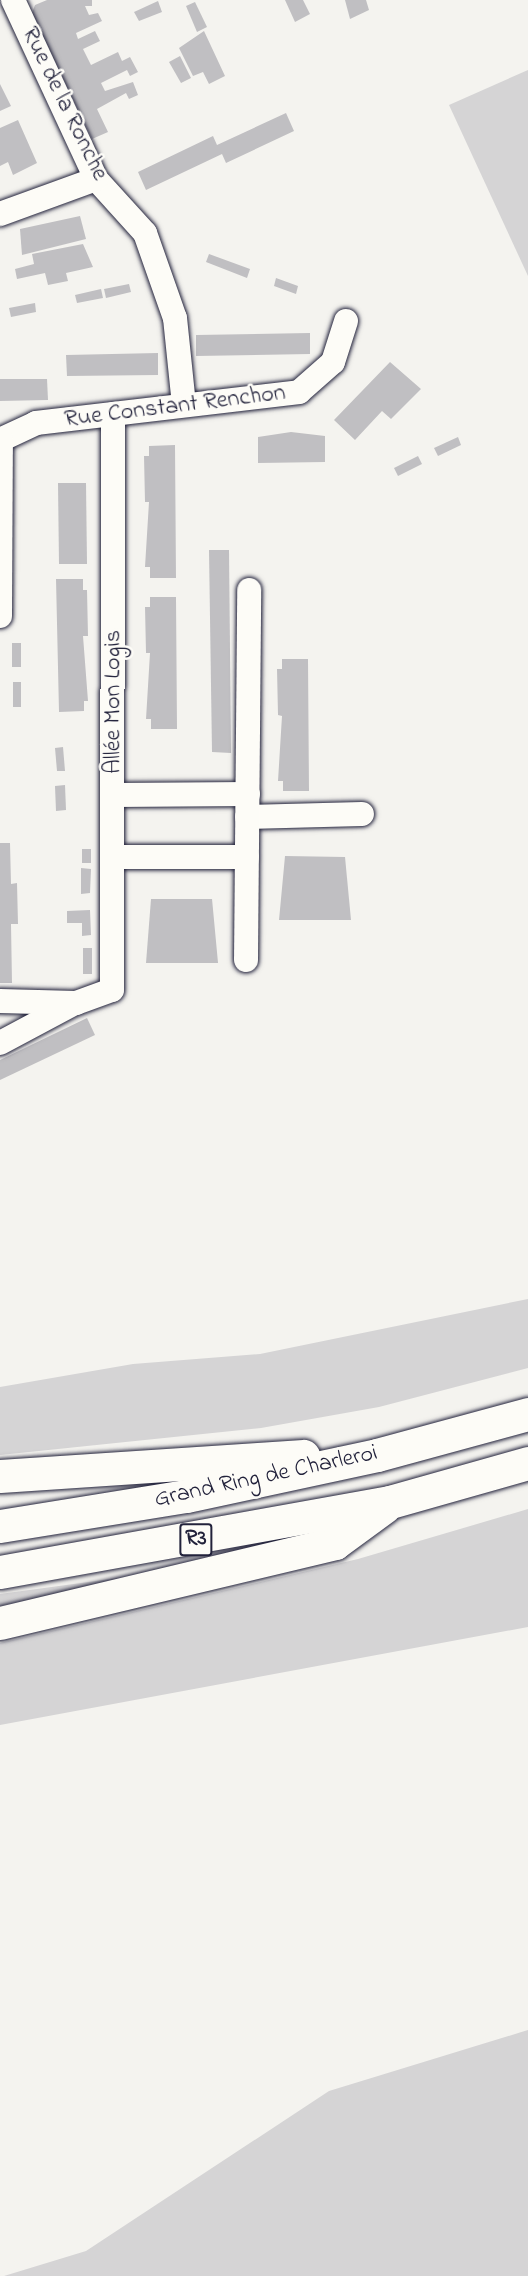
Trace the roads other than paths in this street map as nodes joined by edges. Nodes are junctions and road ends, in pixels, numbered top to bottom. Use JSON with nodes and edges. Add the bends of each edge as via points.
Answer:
{"nodes":[{"id":1,"x":13,"y":0,"type":"edge"},
{"id":2,"x":96,"y":179,"type":"junction"},
{"id":3,"x":0,"y":214,"type":"edge"},
{"id":4,"x":346,"y":321,"type":"dead end"},
{"id":5,"x":184,"y":405,"type":"junction"},
{"id":6,"x":113,"y":414,"type":"junction"},
{"id":7,"x":1,"y":440,"type":"edge"},
{"id":8,"x":249,"y":590,"type":"dead end"},
{"id":9,"x":0,"y":616,"type":"edge"},
{"id":10,"x":115,"y":795,"type":"junction"},
{"id":11,"x":247,"y":806,"type":"junction"},
{"id":12,"x":362,"y":814,"type":"dead end"},
{"id":13,"x":115,"y":857,"type":"junction"},
{"id":14,"x":247,"y":857,"type":"junction"},
{"id":15,"x":246,"y":960,"type":"dead end"},
{"id":16,"x":0,"y":1001,"type":"edge"},
{"id":17,"x":76,"y":1003,"type":"junction"},
{"id":18,"x":0,"y":1043,"type":"edge"},
{"id":19,"x":528,"y":1414,"type":"edge"},
{"id":20,"x":377,"y":1455,"type":"junction"},
{"id":21,"x":528,"y":1463,"type":"edge"},
{"id":22,"x":0,"y":1476,"type":"edge"},
{"id":23,"x":390,"y":1502,"type":"junction"},
{"id":24,"x":0,"y":1526,"type":"edge"},
{"id":25,"x":0,"y":1572,"type":"edge"},
{"id":26,"x":0,"y":1623,"type":"edge"}],
"edges":[{"from":1,"to":2,"type":"street","name":"Rue de la Ronche"},
{"from":2,"to":3,"type":"street"},
{"from":2,"to":5,"type":"street","name":"Rue de la Ronche","via":[[145,233],[175,318]]},
{"from":4,"to":5,"type":"street","name":"Rue Constant Renchon","via":[[333,362],[298,392]]},
{"from":5,"to":6,"type":"street","name":"Rue Constant Renchon"},
{"from":6,"to":7,"type":"street","name":"Rue Constant Renchon","via":[[36,423]]},
{"from":6,"to":10,"type":"street","name":"Allée Mon Logis"},
{"from":7,"to":9,"type":"street","name":"Rue Constant Renchon"},
{"from":8,"to":11,"type":"street"},
{"from":10,"to":11,"type":"street"},
{"from":10,"to":13,"type":"street","name":"Allée Mon Logis"},
{"from":11,"to":12,"type":"street"},
{"from":11,"to":14,"type":"street"},
{"from":13,"to":14,"type":"street"},
{"from":13,"to":17,"type":"street","name":"Allée Mon Logis","via":[[112,990]]},
{"from":14,"to":15,"type":"street"},
{"from":16,"to":17,"type":"street"},
{"from":17,"to":18,"type":"street"},
{"from":19,"to":20,"type":"highway","name":"Grand Ring de Charleroi","number":"R3"},
{"from":20,"to":22,"type":"highway","via":[[243,1457]]},
{"from":20,"to":24,"type":"highway","name":"Grand Ring de Charleroi","number":"R3","via":[[186,1496]]},
{"from":21,"to":23,"type":"highway","name":"Grand Ring de Charleroi","number":"R3"},
{"from":23,"to":25,"type":"highway","name":"Grand Ring de Charleroi","number":"R3"},
{"from":23,"to":26,"type":"highway","via":[[335,1543]]}]}
